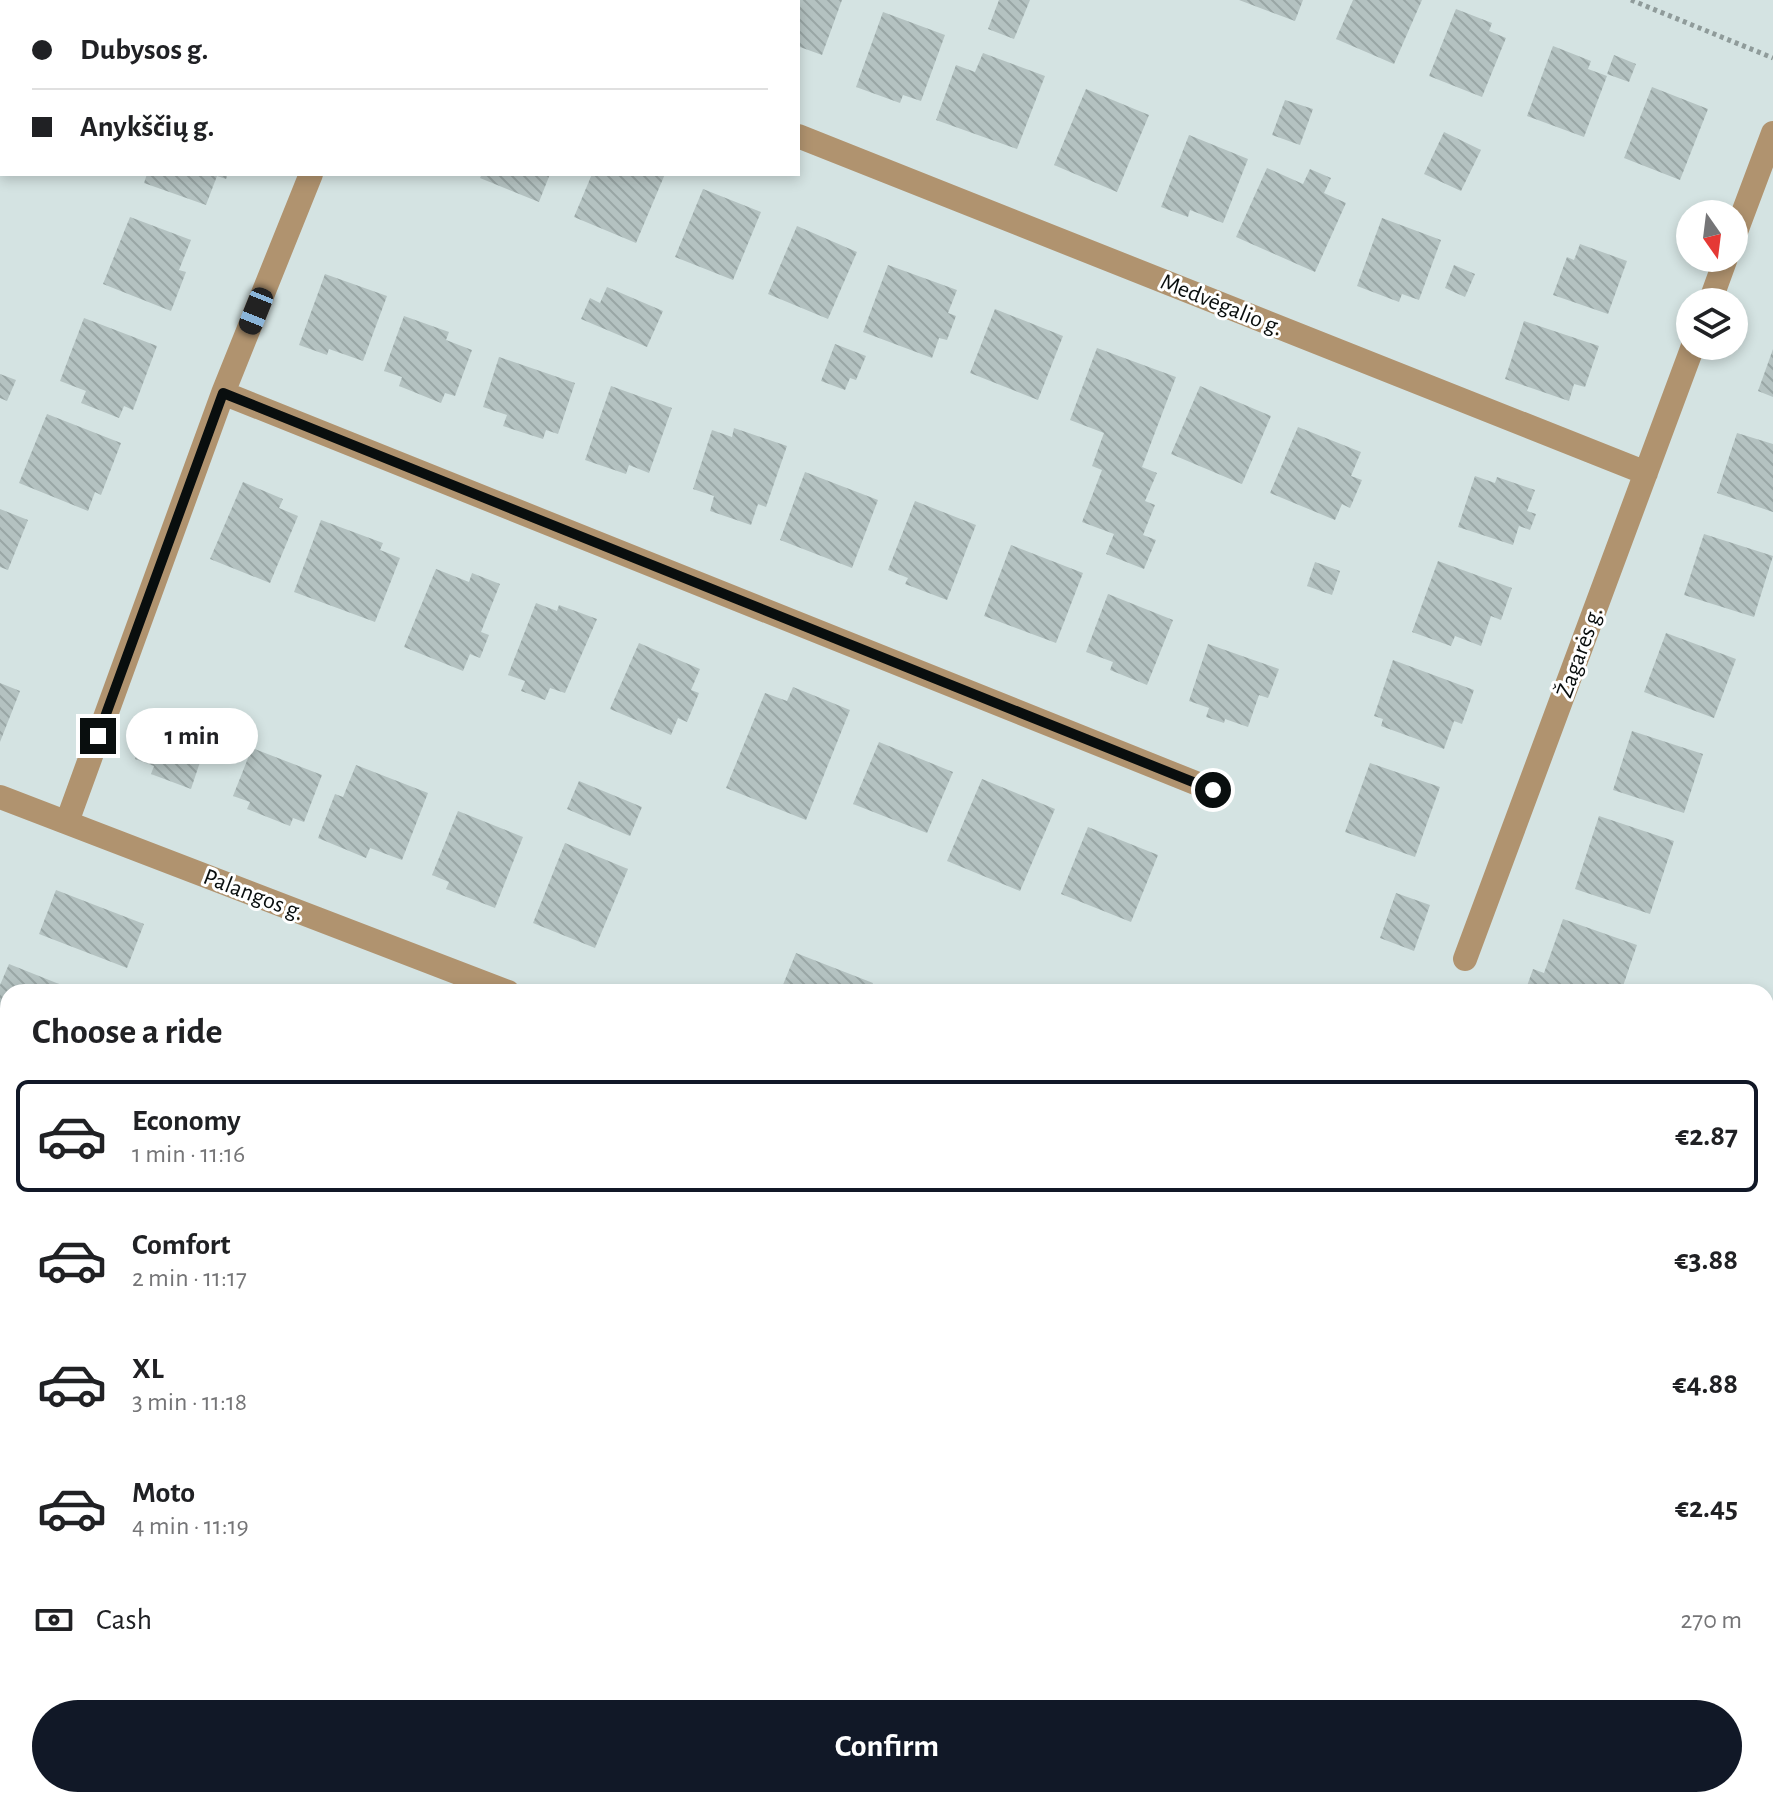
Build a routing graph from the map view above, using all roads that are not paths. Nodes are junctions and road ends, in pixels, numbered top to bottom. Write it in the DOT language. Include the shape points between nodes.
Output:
graph roads {
  1 [pos="1773,133"];
  2 [pos="800,137"];
  3 [pos="310,176"];
  4 [pos="1748,200"];
  5 [pos="1688,360"];
  6 [pos="223,393"];
  7 [pos="1646,473"];
  8 [pos="1213,790"];
  9 [pos="0,797"];
  10 [pos="67,822"];
  11 [pos="1465,959"];
  12 [pos="487,984"];
  1 -- 4 [label="street"];
  2 -- 7 [label="street, Medvėgalio g."];
  3 -- 6 [label="street"];
  5 -- 7 [label="street, Žagarės g."];
  6 -- 8 [label="street"];
  6 -- 10 [label="street"];
  7 -- 11 [label="street, Žagarės g."];
  9 -- 10 [label="street, Palangos g."];
  10 -- 12 [label="street, Palangos g."];
}
